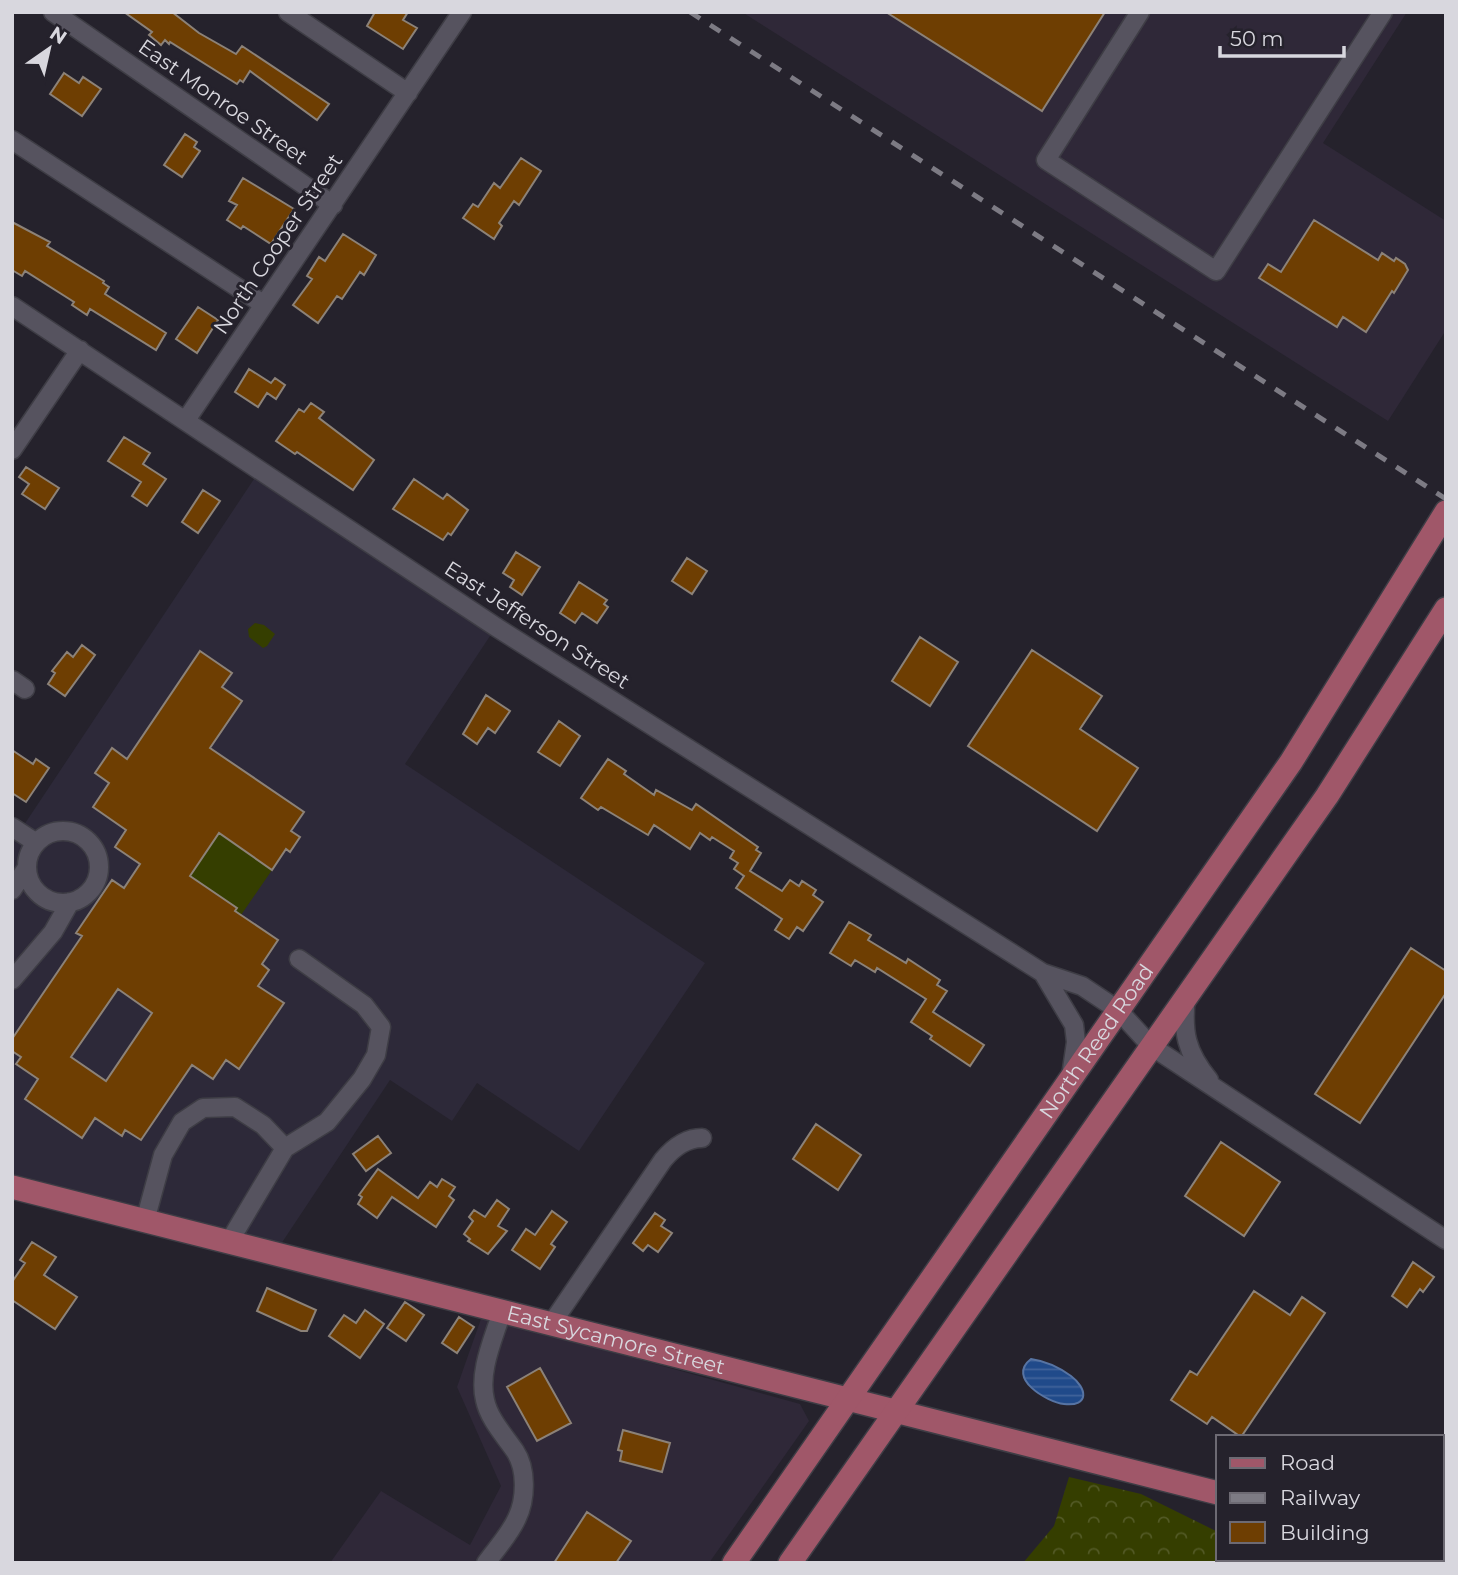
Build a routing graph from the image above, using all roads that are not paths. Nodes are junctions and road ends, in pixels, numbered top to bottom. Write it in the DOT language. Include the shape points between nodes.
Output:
graph roads {
  1 [pos="53,12"];
  2 [pos="288,12"];
  3 [pos="462,12"];
  4 [pos="1140,12"];
  5 [pos="1383,12"];
  6 [pos="408,93"];
  7 [pos="12,140"];
  8 [pos="333,205"];
  9 [pos="263,304"];
  10 [pos="12,306"];
  11 [pos="80,350"];
  12 [pos="186,420"];
  13 [pos="12,450"];
  14 [pos="1446,512"];
  15 [pos="1446,609"];
  16 [pos="12,827"];
  17 [pos="36,842"];
  18 [pos="26,869"];
  19 [pos="12,890"];
  20 [pos="70,902"];
  21 [pos="299,960"];
  22 [pos="1043,973"];
  23 [pos="12,980"];
  24 [pos="1187,995"];
  25 [pos="1118,1010"];
  26 [pos="1151,1046"];
  27 [pos="1071,1076"];
  28 [pos="1218,1091"];
  29 [pos="702,1138"];
  30 [pos="285,1148"];
  31 [pos="12,1187"];
  32 [pos="145,1220"];
  33 [pos="1446,1240"];
  34 [pos="229,1242"];
  35 [pos="502,1311"];
  36 [pos="552,1323"];
  37 [pos="850,1398"];
  38 [pos="896,1410"];
  39 [pos="1216,1492"];
  40 [pos="486,1563"];
  41 [pos="734,1563"];
  42 [pos="790,1563"];
  1 -- 8 [label="street, East Monroe Street"];
  2 -- 6 [label="street"];
  3 -- 6 [label="street, North Cooper Street"];
  4 -- 5 [label="street" via="1046,160 1216,271"];
  6 -- 8 [label="street, North Cooper Street"];
  7 -- 9 [label="street"];
  8 -- 9 [label="street, North Cooper Street"];
  9 -- 12 [label="street, North Cooper Street"];
  10 -- 11 [label="street, East Jefferson Street"];
  11 -- 12 [label="street, East Jefferson Street"];
  11 -- 13 [label="street"];
  12 -- 22 [label="street, East Jefferson Street" via="496,627"];
  14 -- 25 [label="main road, North Reed Road" via="1291,762"];
  15 -- 24 [label="main road" via="1327,796"];
  16 -- 17 [label="street"];
  17 -- 18 [label="street"];
  17 -- 20 [label="street" via="57,830 70,831 82,835 98,854 98,879 92,890"];
  18 -- 19 [label="street"];
  18 -- 20 [label="street" via="36,892 58,903"];
  20 -- 23 [label="street" via="53,932"];
  21 -- 30 [label="street" via="364,1005 381,1027 376,1055 362,1079 327,1122"];
  22 -- 25 [label="street, East Jefferson Street" via="1082,986"];
  22 -- 27 [label="street, East Jefferson Street" via="1074,1025"];
  24 -- 26 [label="main road"];
  24 -- 28 [label="street, East Jefferson Street" via="1184,1033 1200,1069"];
  25 -- 26 [label="street, East Jefferson Street"];
  25 -- 27 [label="main road, North Reed Road"];
  26 -- 28 [label="street, East Jefferson Street"];
  26 -- 38 [label="main road"];
  27 -- 37 [label="main road, North Reed Road"];
  28 -- 33 [label="street, East Jefferson Street"];
  29 -- 36 [label="street" via="683,1142 663,1160"];
  30 -- 32 [label="street" via="264,1125 235,1107 203,1108 182,1122 163,1155"];
  30 -- 34 [label="street"];
  31 -- 32 [label="main road, East Sycamore Street"];
  32 -- 34 [label="main road, East Sycamore Street"];
  34 -- 35 [label="main road, East Sycamore Street"];
  35 -- 36 [label="main road, East Sycamore Street"];
  35 -- 40 [label="street" via="483,1385 490,1415 518,1455 524,1487 517,1518"];
  36 -- 37 [label="main road, East Sycamore Street"];
  37 -- 38 [label="main road, East Sycamore Street"];
  37 -- 41 [label="main road, North Reed Road"];
  38 -- 39 [label="main road, East Sycamore Street"];
  38 -- 42 [label="main road"];
}
